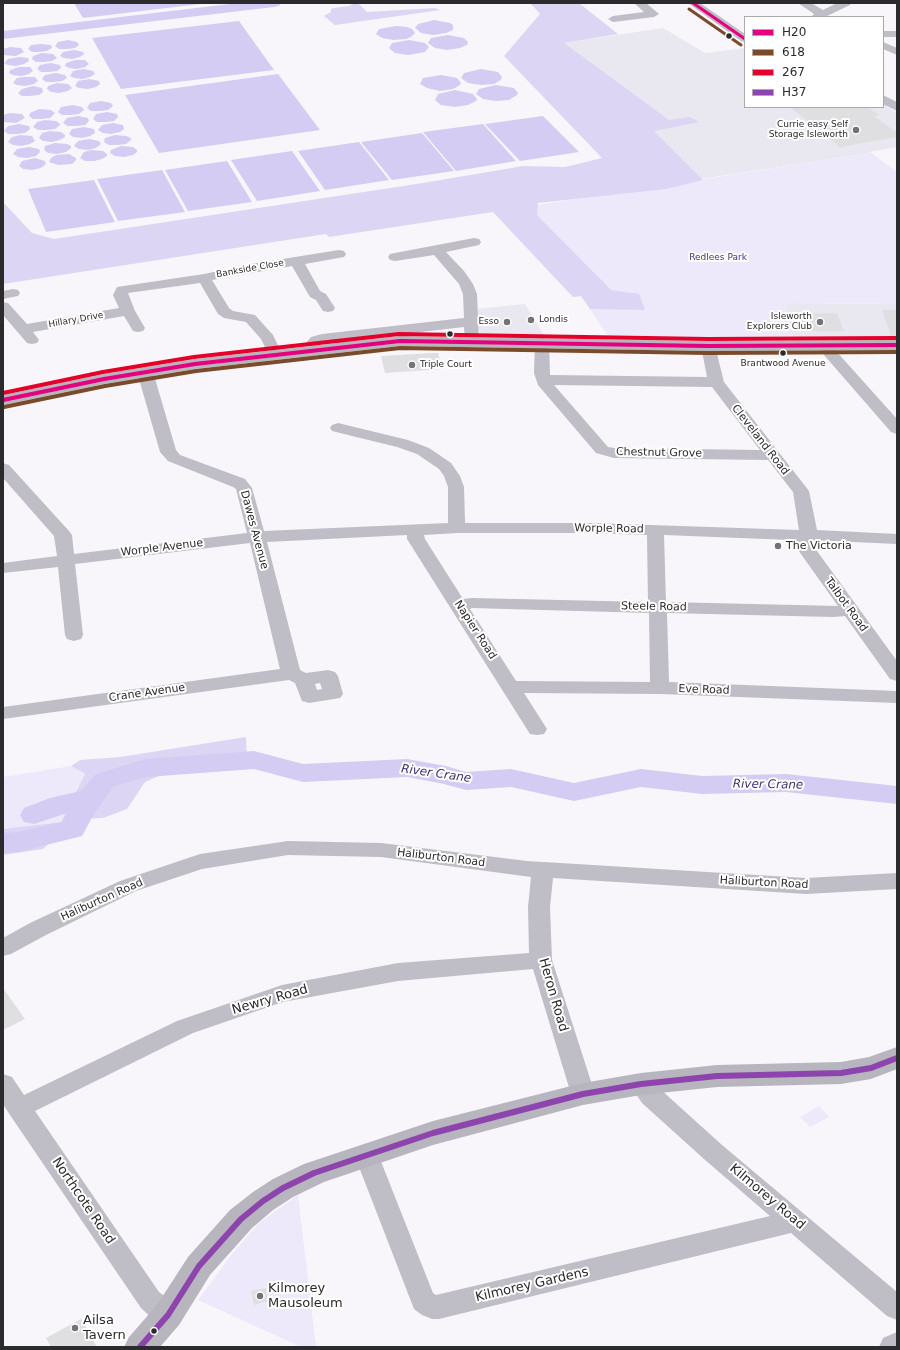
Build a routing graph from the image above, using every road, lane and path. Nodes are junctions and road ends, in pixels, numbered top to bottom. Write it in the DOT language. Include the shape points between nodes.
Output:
graph roads {
  1 [pos="639,3"];
  2 [pos="693,3"];
  3 [pos="803,3"];
  4 [pos="846,3"];
  5 [pos="819,16"];
  6 [pos="613,19"];
  7 [pos="744,25"];
  8 [pos="729,27"];
  9 [pos="884,34"];
  10 [pos="897,34"];
  11 [pos="744,37"];
  12 [pos="884,46"];
  13 [pos="897,52"];
  14 [pos="884,100"];
  15 [pos="897,107"];
  16 [pos="474,242"];
  17 [pos="437,250"];
  18 [pos="339,254"];
  19 [pos="395,257"];
  20 [pos="296,261"];
  21 [pos="204,278"];
  22 [pos="3,306"];
  23 [pos="328,308"];
  24 [pos="128,311"];
  25 [pos="472,322"];
  26 [pos="138,328"];
  27 [pos="472,340"];
  28 [pos="344,341"];
  29 [pos="313,343"];
  30 [pos="897,345"];
  31 [pos="708,346"];
  32 [pos="828,346"];
  33 [pos="542,348"];
  34 [pos="275,354"];
  35 [pos="146,372"];
  36 [pos="544,380"];
  37 [pos="716,382"];
  38 [pos="3,400"];
  39 [pos="338,428"];
  40 [pos="897,429"];
  41 [pos="774,455"];
  42 [pos="3,468"];
  43 [pos="457,528"];
  44 [pos="414,530"];
  45 [pos="655,530"];
  46 [pos="321,534"];
  47 [pos="803,534"];
  48 [pos="258,537"];
  49 [pos="897,539"];
  50 [pos="66,560"];
  51 [pos="3,568"];
  52 [pos="458,605"];
  53 [pos="657,607"];
  54 [pos="849,610"];
  55 [pos="74,635"];
  56 [pos="897,675"];
  57 [pos="298,676"];
  58 [pos="511,687"];
  59 [pos="660,688"];
  60 [pos="897,696"];
  61 [pos="3,713"];
  62 [pos="537,730"];
  63 [pos="543,870"];
  64 [pos="897,881"];
  65 [pos="3,948"];
  66 [pos="541,960"];
  67 [pos="897,1058"];
  68 [pos="3,1084"];
  69 [pos="641,1084"];
  70 [pos="583,1094"];
  71 [pos="19,1108"];
  72 [pos="366,1154"];
  73 [pos="796,1221"];
  74 [pos="897,1308"];
  75 [pos="168,1315"];
  76 [pos="897,1344"];
  77 [pos="140,1347"];
  78 [pos="893,1347"];
  1 -- 6 [label="street" via="657,16"];
  2 -- 8 [label="street"];
  3 -- 5 [label="street"];
  4 -- 5 [label="street"];
  7 -- 8 [label="street"];
  8 -- 11 [label="street"];
  9 -- 10 [label="street"];
  12 -- 13 [label="street"];
  14 -- 15 [label="street"];
  16 -- 17 [label="street"];
  17 -- 19 [label="street"];
  17 -- 25 [label="street" via="466,284 470,294"];
  18 -- 20 [label="street, Bankside Close"];
  20 -- 21 [label="street, Bankside Close"];
  20 -- 23 [label="street, Bankside Close" via="315,294 321,297"];
  21 -- 24 [label="street, Bankside Close" via="122,290 120,295"];
  21 -- 34 [label="street, Bankside Close" via="223,311 229,315 250,318 268,338"];
  22 -- 24 [label="street, Hillary Drive" via="28,334"];
  24 -- 26 [label="street"];
  25 -- 27 [label="street"];
  25 -- 28 [label="street"];
  27 -- 28 [label="main road"];
  27 -- 33 [label="main road"];
  28 -- 29 [label="street" via="322,338"];
  28 -- 34 [label="main road"];
  30 -- 32 [label="main road"];
  31 -- 32 [label="main road"];
  31 -- 33 [label="main road"];
  31 -- 37 [label="street, Cleveland Road"];
  32 -- 40 [label="street" via="829,352"];
  33 -- 36 [label="street, Chestnut Grove"];
  34 -- 35 [label="main road"];
  35 -- 38 [label="main road"];
  35 -- 48 [label="street, Dawes Avenue" via="168,452 174,458 239,483 244,488"];
  36 -- 37 [label="street"];
  36 -- 41 [label="street, Chestnut Grove" via="602,450 614,453"];
  37 -- 41 [label="street, Cleveland Road"];
  39 -- 43 [label="street" via="423,450 445,466 456,487"];
  41 -- 47 [label="street, Cleveland Road" via="801,491"];
  42 -- 50 [label="street" via="63,535"];
  43 -- 44 [label="street, Worple Road"];
  43 -- 45 [label="street, Worple Road"];
  44 -- 46 [label="street, Worple Road"];
  44 -- 52 [label="street, Napier Road" via="416,538"];
  45 -- 47 [label="street, Worple Road"];
  45 -- 53 [label="street"];
  46 -- 48 [label="street, Worple Avenue"];
  47 -- 49 [label="street, Worple Road"];
  47 -- 54 [label="street, Talbot Road"];
  48 -- 50 [label="street, Worple Avenue"];
  48 -- 57 [label="street, Dawes Avenue"];
  50 -- 51 [label="street, Worple Avenue"];
  50 -- 55 [label="street"];
  52 -- 53 [label="street, Steele Road" via="472,603"];
  52 -- 58 [label="street, Napier Road"];
  53 -- 54 [label="street, Steele Road" via="833,612"];
  53 -- 59 [label="street"];
  54 -- 56 [label="street, Talbot Road"];
  57 -- 61 [label="street, Crane Avenue"];
  58 -- 59 [label="street, Eve Road"];
  58 -- 62 [label="street, Napier Road"];
  59 -- 60 [label="street, Eve Road"];
  63 -- 64 [label="street, Haliburton Road" via="806,886"];
  63 -- 65 [label="street, Haliburton Road" via="381,850 288,848 200,862 128,886"];
  63 -- 66 [label="street, Heron Road" via="539,907"];
  66 -- 70 [label="street, Heron Road"];
  66 -- 71 [label="street, Newry Road" via="398,972 282,994 185,1027"];
  67 -- 69 [label="main road" via="871,1068 841,1073 717,1076"];
  68 -- 71 [label="street, Northcote Road"];
  69 -- 70 [label="main road"];
  69 -- 73 [label="street, Kilmorey Road" via="708,1147"];
  70 -- 72 [label="main road" via="433,1132"];
  71 -- 75 [label="street, Northcote Road" via="150,1300"];
  72 -- 73 [label="street, Kilmorey Gardens" via="423,1301 432,1307"];
  72 -- 75 [label="main road" via="314,1173 263,1201 241,1219 208,1254"];
  73 -- 74 [label="street, Kilmorey Road"];
  75 -- 77 [label="main road"];
  76 -- 78 [label="street"];
}
